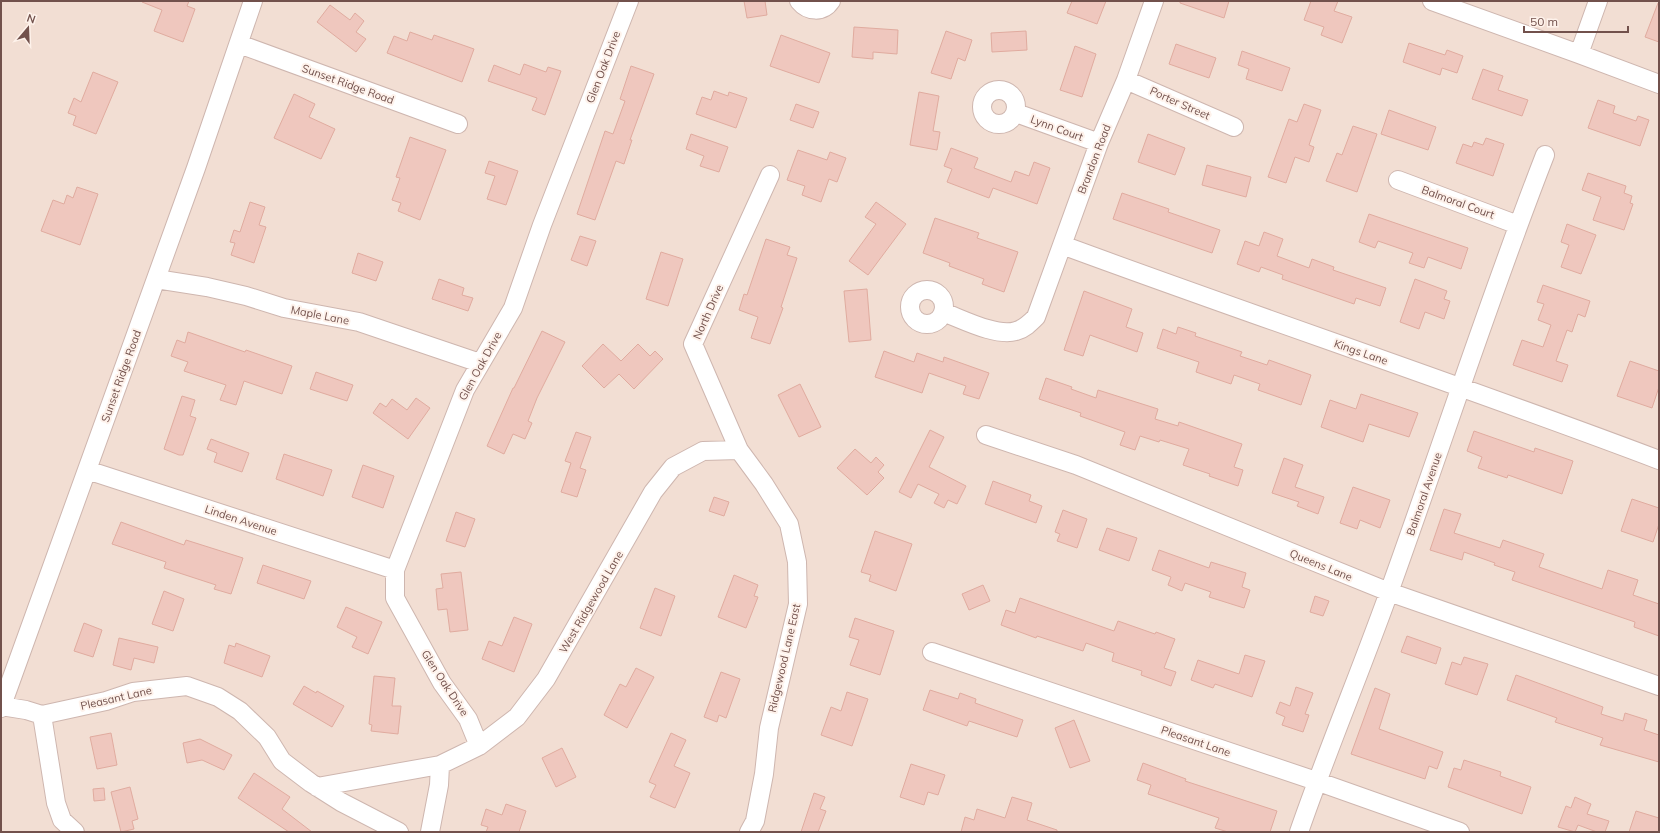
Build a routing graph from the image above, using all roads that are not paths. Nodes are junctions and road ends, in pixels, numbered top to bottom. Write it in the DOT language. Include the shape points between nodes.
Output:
graph roads {
  1 [pos="253,1"];
  2 [pos="629,1"];
  3 [pos="799,1"];
  4 [pos="831,1"];
  5 [pos="1154,1"];
  6 [pos="1432,1"];
  7 [pos="1598,1"];
  8 [pos="239,44"];
  9 [pos="1579,54"];
  10 [pos="1126,80"];
  11 [pos="1659,84"];
  12 [pos="1016,113"];
  13 [pos="458,124"];
  14 [pos="1234,127"];
  15 [pos="1099,143"];
  16 [pos="1545,155"];
  17 [pos="770,175"];
  18 [pos="1398,180"];
  19 [pos="1518,225"];
  20 [pos="1062,245"];
  21 [pos="156,279"];
  22 [pos="943,312"];
  23 [pos="480,363"];
  24 [pos="1461,386"];
  25 [pos="986,436"];
  26 [pos="739,450"];
  27 [pos="1659,460"];
  28 [pos="88,470"];
  29 [pos="396,570"];
  30 [pos="1389,592"];
  31 [pos="932,652"];
  32 [pos="1659,686"];
  33 [pos="1,706"];
  34 [pos="42,715"];
  35 [pos="479,746"];
  36 [pos="440,765"];
  37 [pos="1316,781"];
  38 [pos="317,787"];
  39 [pos="75,832"];
  40 [pos="399,832"];
  41 [pos="430,832"];
  42 [pos="749,832"];
  43 [pos="1299,832"];
  44 [pos="1460,832"];
  1 -- 8 [label="street, Sunset Ridge Road"];
  2 -- 23 [label="street, Glen Oak Drive" via="542,225 513,308"];
  3 -- 4 [label="street" via="803,6 814,10 825,7"];
  5 -- 10 [label="street, Brandon Road"];
  6 -- 9 [label="street"];
  7 -- 9 [label="street"];
  8 -- 13 [label="street, Sunset Ridge Road"];
  8 -- 21 [label="street, Sunset Ridge Road"];
  9 -- 11 [label="street"];
  10 -- 14 [label="street, Porter Street"];
  10 -- 15 [label="street, Brandon Road"];
  12 -- 15 [label="street, Lynn Court"];
  15 -- 20 [label="street, Brandon Road"];
  16 -- 19 [label="street, Balmoral Avenue"];
  17 -- 26 [label="street, North Drive" via="693,344"];
  18 -- 19 [label="street, Balmoral Court"];
  19 -- 24 [label="street, Balmoral Avenue"];
  20 -- 22 [label="street, Brandon Road" via="1036,317 1027,326 1015,332 999,332"];
  20 -- 24 [label="street, Kings Lane"];
  21 -- 23 [label="street, Maple Lane" via="213,288 284,308 359,322"];
  21 -- 28 [label="street, Sunset Ridge Road"];
  23 -- 29 [label="street, Glen Oak Drive" via="465,390"];
  24 -- 27 [label="street, Kings Lane"];
  24 -- 30 [label="street, Balmoral Avenue"];
  25 -- 30 [label="street, Queens Lane" via="1076,465"];
  26 -- 35 [label="street, West Ridgewood Lane" via="703,451 673,466 653,492 546,679 517,717"];
  26 -- 42 [label="street, Ridgewood Lane East" via="789,524 797,568 798,604 769,728 755,821"];
  28 -- 29 [label="street, Linden Avenue"];
  28 -- 33 [label="street, Sunset Ridge Road"];
  29 -- 35 [label="street, Glen Oak Drive" via="395,598 442,683 468,719"];
  30 -- 32 [label="street, Queens Lane"];
  30 -- 37 [label="street, Balmoral Avenue"];
  31 -- 37 [label="street, Pleasant Lane"];
  33 -- 34 [label="street, Pleasant Lane"];
  34 -- 38 [label="street, Pleasant Lane" via="106,701 133,692 187,686 218,697 240,710 267,737 282,761"];
  34 -- 39 [label="street" via="56,803 62,820"];
  35 -- 36 [label="street, West Ridgewood Lane"];
  36 -- 38 [label="street, West Ridgewood Lane"];
  36 -- 41 [label="street"];
  37 -- 43 [label="street, Balmoral Avenue"];
  37 -- 44 [label="street, Pleasant Lane"];
  38 -- 40 [label="street, Pleasant Lane"];
}
